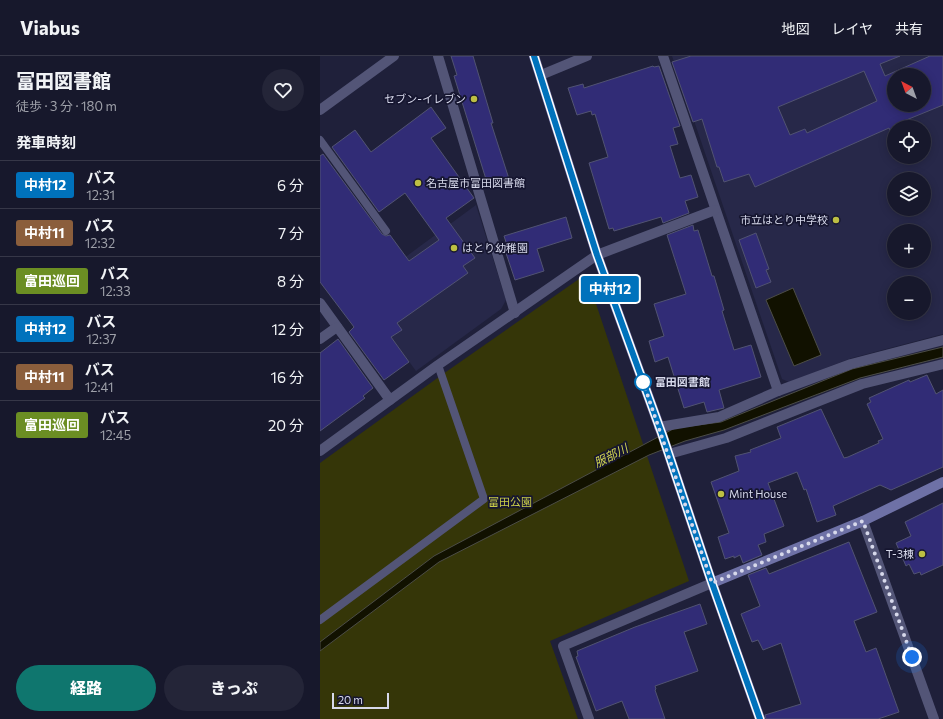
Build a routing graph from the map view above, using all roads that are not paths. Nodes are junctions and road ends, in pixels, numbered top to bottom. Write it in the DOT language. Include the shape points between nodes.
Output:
graph roads {
  1 [pos="394,56"];
  2 [pos="438,56"];
  3 [pos="534,56"];
  4 [pos="587,56"];
  5 [pos="662,56"];
  6 [pos="541,75"];
  7 [pos="320,110"];
  8 [pos="320,140"];
  9 [pos="715,210"];
  10 [pos="386,231"];
  11 [pos="597,255"];
  12 [pos="320,303"];
  13 [pos="515,312"];
  14 [pos="337,327"];
  15 [pos="320,339"];
  16 [pos="943,340"];
  17 [pos="943,364"];
  18 [pos="438,365"];
  19 [pos="778,391"];
  20 [pos="390,400"];
  21 [pos="661,430"];
  22 [pos="320,451"];
  23 [pos="668,454"];
  24 [pos="943,482"];
  25 [pos="863,521"];
  26 [pos="712,583"];
  27 [pos="320,620"];
  28 [pos="589,719"];
  29 [pos="760,719"];
  30 [pos="934,719"];
  1 -- 7 [label="street"];
  2 -- 13 [label="street"];
  3 -- 6 [label="street"];
  4 -- 6 [label="street"];
  5 -- 9 [label="street"];
  6 -- 11 [label="street"];
  8 -- 10 [label="lane"];
  9 -- 11 [label="street"];
  9 -- 19 [label="street"];
  11 -- 13 [label="street"];
  11 -- 21 [label="street"];
  12 -- 14 [label="street"];
  13 -- 18 [label="street"];
  14 -- 15 [label="street"];
  14 -- 20 [label="street"];
  16 -- 19 [label="street" via="852,364"];
  17 -- 23 [label="street" via="862,384 726,438"];
  18 -- 20 [label="street"];
  18 -- 27 [label="lane" via="484,499"];
  19 -- 21 [label="street" via="719,417"];
  20 -- 22 [label="street"];
  21 -- 23 [label="street"];
  23 -- 26 [label="street"];
  24 -- 25 [label="street"];
  25 -- 26 [label="street"];
  25 -- 30 [label="street"];
  26 -- 28 [label="street" via="563,646"];
  26 -- 29 [label="street"];
}
